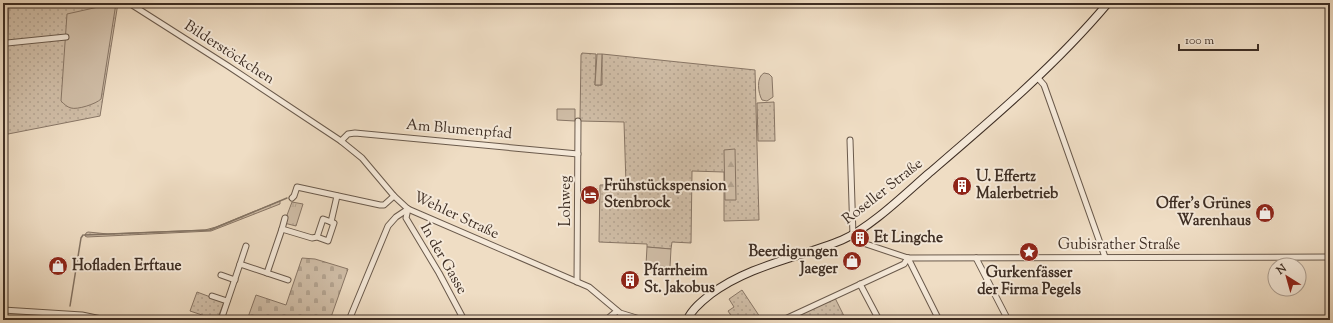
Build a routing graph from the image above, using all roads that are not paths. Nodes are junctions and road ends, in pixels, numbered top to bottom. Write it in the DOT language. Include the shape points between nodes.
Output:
graph roads {
  1 [pos="129,3"];
  2 [pos="1108,3"];
  3 [pos="66,37"];
  4 [pos="8,43"];
  5 [pos="1037,77"];
  6 [pos="296,111"];
  7 [pos="578,120"];
  8 [pos="850,140"];
  9 [pos="341,141"];
  10 [pos="578,154"];
  11 [pos="337,196"];
  12 [pos="394,196"];
  13 [pos="292,198"];
  14 [pos="408,209"];
  15 [pos="285,218"];
  16 [pos="331,222"];
  17 [pos="282,229"];
  18 [pos="852,235"];
  19 [pos="317,237"];
  20 [pos="246,246"];
  21 [pos="1105,257"];
  22 [pos="1330,257"];
  23 [pos="908,258"];
  24 [pos="976,258"];
  25 [pos="240,264"];
  26 [pos="267,273"];
  27 [pos="221,275"];
  28 [pos="235,280"];
  29 [pos="288,280"];
  30 [pos="577,282"];
  31 [pos="860,284"];
  32 [pos="212,296"];
  33 [pos="227,301"];
  34 [pos="3,310"];
  35 [pos="617,311"];
  36 [pos="106,320"];
  37 [pos="221,320"];
  38 [pos="349,320"];
  39 [pos="464,320"];
  40 [pos="606,320"];
  41 [pos="643,320"];
  42 [pos="686,320"];
  43 [pos="783,320"];
  44 [pos="879,320"];
  45 [pos="939,320"];
  46 [pos="1008,320"];
  1 -- 6 [label="street, Bilderstöckchen"];
  2 -- 5 [label="street, Roseller Straße"];
  3 -- 4 [label="street"];
  5 -- 18 [label="street, Roseller Straße" via="877,217"];
  5 -- 21 [label="street" via="1044,85"];
  6 -- 9 [label="street, Wehler Straße"];
  7 -- 10 [label="street, Lohweg"];
  8 -- 18 [label="street"];
  9 -- 10 [label="street, Am Blumenpfad" via="348,134 355,132"];
  9 -- 12 [label="street, Wehler Straße" via="366,162"];
  10 -- 30 [label="street, Lohweg"];
  11 -- 12 [label="street" via="381,205 386,204"];
  11 -- 13 [label="street" via="297,187"];
  11 -- 16 [label="street"];
  12 -- 14 [label="street, Wehler Straße"];
  14 -- 30 [label="street, Wehler Straße"];
  14 -- 38 [label="street" via="388,226"];
  14 -- 39 [label="street, In der Gasse" via="406,218"];
  15 -- 17 [label="street"];
  16 -- 19 [label="street" via="323,219"];
  16 -- 19 [label="street" via="334,223 328,241"];
  17 -- 19 [label="street" via="312,238"];
  17 -- 26 [label="street"];
  18 -- 23 [label="street, Gubisrather Straße" via="857,240"];
  18 -- 42 [label="street, Roseller Straße" via="765,266 734,280 703,301"];
  20 -- 25 [label="street"];
  21 -- 22 [label="street, Gubisrather Straße"];
  21 -- 24 [label="street, Gubisrather Straße"];
  23 -- 24 [label="street, Gubisrather Straße"];
  23 -- 31 [label="street" via="904,264"];
  23 -- 45 [label="street"];
  24 -- 46 [label="street"];
  25 -- 26 [label="street"];
  25 -- 28 [label="street"];
  26 -- 29 [label="street"];
  27 -- 28 [label="street"];
  28 -- 33 [label="street"];
  30 -- 35 [label="street, Wehler Straße" via="592,290"];
  31 -- 43 [label="street"];
  31 -- 44 [label="street"];
  32 -- 33 [label="street"];
  33 -- 37 [label="street"];
  34 -- 36 [label="street" via="82,315"];
  35 -- 40 [label="street"];
  35 -- 41 [label="street"];
}
